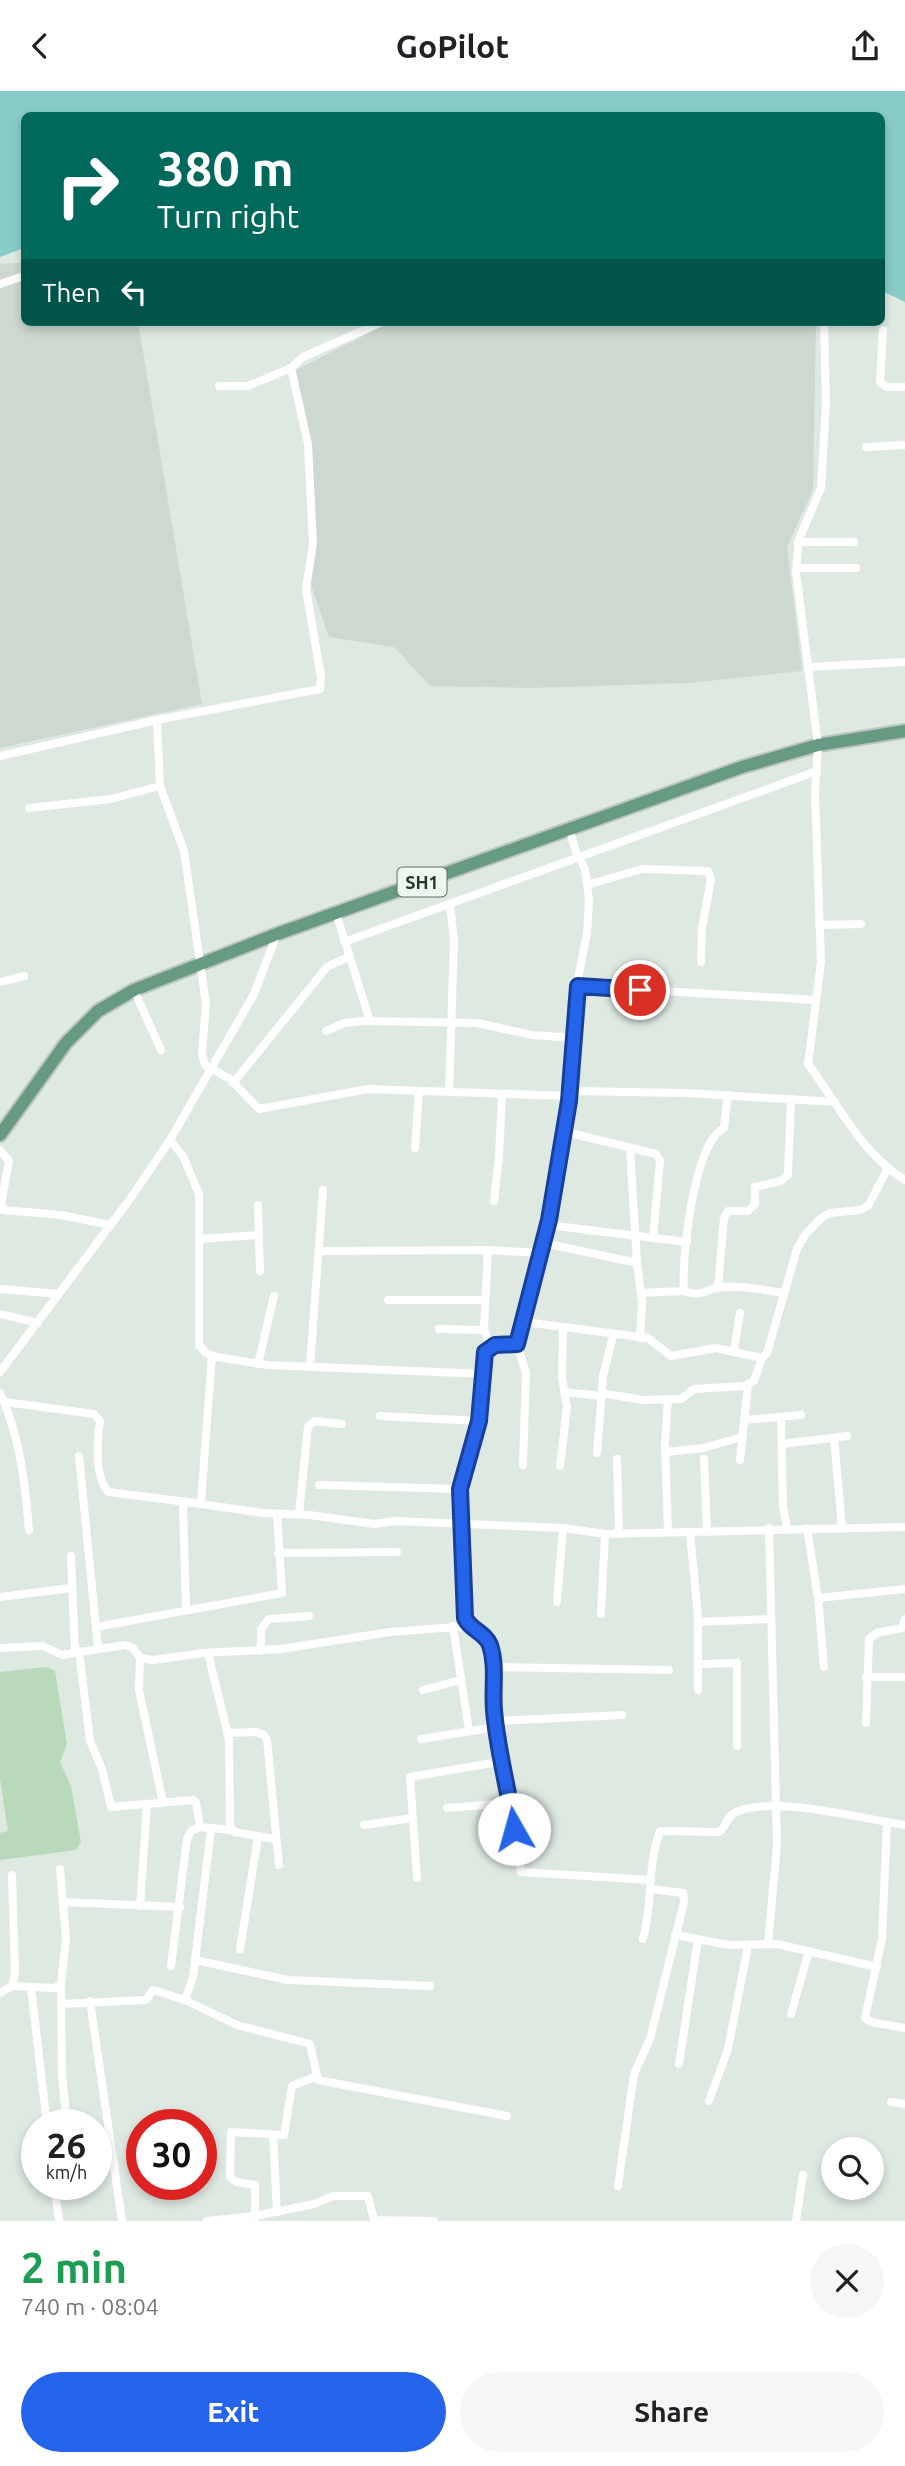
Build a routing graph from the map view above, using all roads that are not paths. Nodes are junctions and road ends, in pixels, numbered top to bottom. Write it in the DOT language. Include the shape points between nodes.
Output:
graph roads {
  1 [pos="21,277"];
  2 [pos="0,284"];
  3 [pos="373,326"];
  4 [pos="824,326"];
  5 [pos="883,330"];
  6 [pos="291,368"];
  7 [pos="219,386"];
  8 [pos="905,387"];
  9 [pos="905,445"];
  10 [pos="866,447"];
  11 [pos="798,542"];
  12 [pos="854,542"];
  13 [pos="796,568"];
  14 [pos="856,568"];
  15 [pos="905,662"];
  16 [pos="808,667"];
  17 [pos="157,720"];
  18 [pos="905,731"];
  19 [pos="818,745"];
  20 [pos="0,756"];
  21 [pos="817,771"];
  22 [pos="160,786"];
  23 [pos="29,808"];
  24 [pos="569,828"];
  25 [pos="579,858"];
  26 [pos="587,885"];
  27 [pos="450,905"];
  28 [pos="335,913"];
  29 [pos="861,923"];
  30 [pos="819,925"];
  31 [pos="277,934"];
  32 [pos="344,941"];
  33 [pos="350,956"];
  34 [pos="701,962"];
  35 [pos="199,964"];
  36 [pos="24,976"];
  37 [pos="0,982"];
  38 [pos="578,986"];
  39 [pos="134,990"];
  40 [pos="816,1000"];
  41 [pos="370,1021"];
  42 [pos="452,1023"];
  43 [pos="326,1031"];
  44 [pos="575,1038"];
  45 [pos="162,1050"];
  46 [pos="212,1069"];
  47 [pos="233,1083"];
  48 [pos="419,1091"];
  49 [pos="449,1092"];
  50 [pos="570,1093"];
  51 [pos="502,1094"];
  52 [pos="728,1094"];
  53 [pos="791,1099"];
  54 [pos="835,1102"];
  55 [pos="562,1131"];
  56 [pos="0,1135"];
  57 [pos="170,1140"];
  58 [pos="415,1148"];
  59 [pos="630,1149"];
  60 [pos="0,1150"];
  61 [pos="887,1170"];
  62 [pos="905,1180"];
  63 [pos="323,1190"];
  64 [pos="494,1201"];
  65 [pos="258,1205"];
  66 [pos="110,1225"];
  67 [pos="548,1225"];
  68 [pos="257,1235"];
  69 [pos="635,1235"];
  70 [pos="653,1238"];
  71 [pos="199,1239"];
  72 [pos="544,1243"];
  73 [pos="687,1243"];
  74 [pos="488,1250"];
  75 [pos="319,1251"];
  76 [pos="541,1253"];
  77 [pos="636,1263"];
  78 [pos="260,1271"];
  79 [pos="718,1287"];
  80 [pos="0,1289"];
  81 [pos="684,1291"];
  82 [pos="640,1293"];
  83 [pos="784,1293"];
  84 [pos="59,1294"];
  85 [pos="274,1296"];
  86 [pos="388,1300"];
  87 [pos="485,1300"];
  88 [pos="740,1313"];
  89 [pos="0,1314"];
  90 [pos="525,1322"];
  91 [pos="38,1323"];
  92 [pos="563,1327"];
  93 [pos="439,1329"];
  94 [pos="484,1330"];
  95 [pos="613,1336"];
  96 [pos="640,1338"];
  97 [pos="517,1344"];
  98 [pos="489,1348"];
  99 [pos="734,1351"];
  100 [pos="212,1355"];
  101 [pos="762,1358"];
  102 [pos="258,1364"];
  103 [pos="310,1366"];
  104 [pos="0,1372"];
  105 [pos="485,1374"];
  106 [pos="748,1385"];
  107 [pos="564,1392"];
  108 [pos="0,1393"];
  109 [pos="601,1394"];
  110 [pos="668,1399"];
  111 [pos="5,1402"];
  112 [pos="801,1415"];
  113 [pos="380,1416"];
  114 [pos="781,1418"];
  115 [pos="744,1420"];
  116 [pos="479,1421"];
  117 [pos="342,1424"];
  118 [pos="847,1436"];
  119 [pos="742,1437"];
  120 [pos="834,1438"];
  121 [pos="782,1444"];
  122 [pos="666,1452"];
  123 [pos="597,1453"];
  124 [pos="79,1456"];
  125 [pos="617,1459"];
  126 [pos="704,1459"];
  127 [pos="740,1460"];
  128 [pos="523,1465"];
  129 [pos="560,1466"];
  130 [pos="319,1485"];
  131 [pos="460,1489"];
  132 [pos="187,1501"];
  133 [pos="201,1502"];
  134 [pos="277,1514"];
  135 [pos="299,1514"];
  136 [pos="461,1524"];
  137 [pos="842,1527"];
  138 [pos="905,1527"];
  139 [pos="563,1528"];
  140 [pos="769,1528"];
  141 [pos="788,1528"];
  142 [pos="807,1528"];
  143 [pos="29,1530"];
  144 [pos="668,1531"];
  145 [pos="690,1532"];
  146 [pos="707,1532"];
  147 [pos="605,1534"];
  148 [pos="619,1534"];
  149 [pos="397,1552"];
  150 [pos="278,1553"];
  151 [pos="71,1556"];
  152 [pos="71,1588"];
  153 [pos="905,1589"];
  154 [pos="0,1597"];
  155 [pos="818,1598"];
  156 [pos="557,1602"];
  157 [pos="186,1609"];
  158 [pos="601,1614"];
  159 [pos="309,1616"];
  160 [pos="771,1619"];
  161 [pos="905,1619"];
  162 [pos="698,1622"];
  163 [pos="96,1626"];
  164 [pos="453,1626"];
  165 [pos="468,1626"];
  166 [pos="0,1648"];
  167 [pos="99,1648"];
  168 [pos="77,1651"];
  169 [pos="261,1651"];
  170 [pos="208,1653"];
  171 [pos="140,1658"];
  172 [pos="699,1664"];
  173 [pos="824,1667"];
  174 [pos="494,1668"];
  175 [pos="669,1670"];
  176 [pos="866,1677"];
  177 [pos="905,1677"];
  178 [pos="461,1680"];
  179 [pos="423,1690"];
  180 [pos="698,1690"];
  181 [pos="622,1715"];
  182 [pos="866,1723"];
  183 [pos="496,1724"];
  184 [pos="469,1731"];
  185 [pos="227,1733"];
  186 [pos="421,1739"];
  187 [pos="737,1746"];
  188 [pos="504,1761"];
  189 [pos="163,1803"];
  190 [pos="511,1803"];
  191 [pos="147,1804"];
  192 [pos="775,1806"];
  193 [pos="447,1808"];
  194 [pos="412,1818"];
  195 [pos="887,1822"];
  196 [pos="364,1825"];
  197 [pos="905,1825"];
  198 [pos="200,1827"];
  199 [pos="211,1830"];
  200 [pos="232,1830"];
  201 [pos="258,1837"];
  202 [pos="275,1839"];
  203 [pos="279,1865"];
  204 [pos="60,1869"];
  205 [pos="12,1875"];
  206 [pos="417,1878"];
  207 [pos="650,1885"];
  208 [pos="63,1902"];
  209 [pos="140,1906"];
  210 [pos="180,1907"];
  211 [pos="675,1935"];
  212 [pos="643,1939"];
  213 [pos="698,1939"];
  214 [pos="768,1944"];
  215 [pos="748,1946"];
  216 [pos="240,1949"];
  217 [pos="809,1951"];
  218 [pos="195,1960"];
  219 [pos="171,1966"];
  220 [pos="877,1967"];
  221 [pos="61,1985"];
  222 [pos="12,1986"];
  223 [pos="430,1986"];
  224 [pos="31,1987"];
  225 [pos="0,1993"];
  226 [pos="185,2000"];
  227 [pos="90,2001"];
  228 [pos="61,2004"];
  229 [pos="791,2014"];
  230 [pos="905,2028"];
  231 [pos="678,2064"];
  232 [pos="315,2077"];
  233 [pos="709,2101"];
  234 [pos="891,2102"];
  235 [pos="905,2104"];
  236 [pos="45,2109"];
  237 [pos="65,2109"];
  238 [pos="507,2116"];
  239 [pos="273,2135"];
  240 [pos="803,2175"];
  241 [pos="618,2186"];
  242 [pos="56,2200"];
  243 [pos="277,2212"];
  244 [pos="255,2218"];
  245 [pos="59,2221"];
  246 [pos="122,2221"];
  247 [pos="207,2221"];
  248 [pos="434,2221"];
  249 [pos="796,2221"];
  1 -- 2 [label="street"];
  3 -- 6 [label="street" via="303,357"];
  4 -- 11 [label="street" via="821,488"];
  5 -- 8 [label="street" via="880,382 886,387"];
  6 -- 7 [label="street" via="248,386"];
  6 -- 17 [label="street" via="310,465 313,543 306,589 320,689"];
  9 -- 10 [label="street"];
  11 -- 12 [label="street"];
  11 -- 13 [label="street"];
  13 -- 14 [label="street"];
  13 -- 16 [label="street"];
  15 -- 16 [label="street"];
  16 -- 19 [label="street"];
  17 -- 20 [label="street"];
  17 -- 22 [label="street"];
  18 -- 19 [label="main road, SH1"];
  19 -- 21 [label="street"];
  19 -- 24 [label="main road, SH1"];
  21 -- 25 [label="street"];
  21 -- 30 [label="street"];
  22 -- 23 [label="street" via="111,799"];
  22 -- 35 [label="street" via="184,851"];
  24 -- 25 [label="street"];
  24 -- 28 [label="main road, SH1"];
  25 -- 26 [label="street"];
  25 -- 27 [label="street"];
  26 -- 34 [label="street" via="642,869 708,871 711,879"];
  26 -- 38 [label="street" via="587,933"];
  27 -- 32 [label="street"];
  27 -- 42 [label="street"];
  28 -- 31 [label="main road, SH1"];
  28 -- 32 [label="street"];
  29 -- 30 [label="street"];
  30 -- 40 [label="street"];
  31 -- 35 [label="main road, SH1"];
  31 -- 46 [label="street" via="254,994"];
  32 -- 33 [label="street"];
  33 -- 41 [label="street"];
  33 -- 47 [label="street" via="327,967"];
  35 -- 39 [label="main road, SH1"];
  35 -- 46 [label="street" via="206,1004 202,1061"];
  36 -- 37 [label="street"];
  38 -- 40 [label="street"];
  38 -- 44 [label="street"];
  39 -- 45 [label="street"];
  39 -- 56 [label="main road, SH1" via="98,1011 66,1043"];
  40 -- 54 [label="street" via="808,1063"];
  41 -- 42 [label="street"];
  41 -- 43 [label="street" via="344,1023"];
  42 -- 44 [label="street"];
  42 -- 49 [label="street"];
  44 -- 50 [label="street"];
  46 -- 47 [label="street"];
  46 -- 57 [label="street"];
  47 -- 48 [label="street" via="259,1109 368,1089"];
  48 -- 49 [label="street"];
  48 -- 58 [label="street"];
  49 -- 51 [label="street"];
  50 -- 51 [label="street"];
  50 -- 52 [label="street"];
  50 -- 55 [label="street"];
  51 -- 64 [label="street"];
  52 -- 53 [label="street"];
  52 -- 73 [label="street" via="724,1128 711,1138 699,1165"];
  53 -- 54 [label="street"];
  53 -- 79 [label="street" via="788,1175 755,1188 755,1204 748,1211 728,1211"];
  54 -- 61 [label="street"];
  55 -- 59 [label="street"];
  55 -- 67 [label="street"];
  57 -- 66 [label="street"];
  57 -- 71 [label="street" via="197,1184"];
  59 -- 69 [label="street"];
  59 -- 70 [label="street" via="659,1157"];
  60 -- 66 [label="street" via="9,1161 3,1210"];
  61 -- 62 [label="street"];
  61 -- 83 [label="street" via="868,1206 830,1213 805,1235"];
  63 -- 75 [label="street"];
  65 -- 68 [label="street"];
  66 -- 84 [label="street"];
  67 -- 69 [label="street"];
  67 -- 72 [label="street"];
  68 -- 71 [label="street"];
  68 -- 78 [label="street"];
  69 -- 70 [label="street"];
  69 -- 77 [label="street"];
  70 -- 73 [label="street"];
  71 -- 100 [label="street" via="199,1345"];
  72 -- 76 [label="street"];
  72 -- 77 [label="street"];
  73 -- 81 [label="street"];
  74 -- 75 [label="street"];
  74 -- 76 [label="street"];
  74 -- 87 [label="street"];
  75 -- 103 [label="street"];
  76 -- 90 [label="street"];
  77 -- 82 [label="street"];
  79 -- 81 [label="street" via="706,1294"];
  79 -- 83 [label="street"];
  80 -- 84 [label="street"];
  81 -- 82 [label="street"];
  82 -- 96 [label="street"];
  83 -- 101 [label="street" via="768,1353"];
  84 -- 91 [label="street"];
  85 -- 102 [label="street"];
  86 -- 87 [label="street"];
  87 -- 94 [label="street"];
  88 -- 99 [label="street"];
  89 -- 91 [label="street"];
  90 -- 92 [label="street"];
  90 -- 97 [label="street"];
  91 -- 104 [label="street"];
  92 -- 95 [label="street"];
  92 -- 107 [label="street"];
  93 -- 94 [label="street"];
  94 -- 98 [label="street"];
  95 -- 96 [label="street"];
  95 -- 109 [label="street"];
  96 -- 99 [label="street" via="655,1342 671,1356 716,1348"];
  97 -- 98 [label="street"];
  97 -- 128 [label="street" via="526,1373"];
  98 -- 105 [label="street"];
  99 -- 101 [label="street"];
  100 -- 102 [label="street"];
  100 -- 133 [label="street"];
  101 -- 106 [label="street"];
  102 -- 103 [label="street"];
  103 -- 105 [label="street"];
  105 -- 116 [label="street"];
  106 -- 110 [label="street" via="694,1389 681,1399"];
  106 -- 115 [label="street"];
  107 -- 109 [label="street"];
  107 -- 129 [label="street" via="567,1407"];
  108 -- 111 [label="street"];
  109 -- 110 [label="street"];
  109 -- 123 [label="street"];
  110 -- 122 [label="street"];
  111 -- 132 [label="street" via="99,1416 98,1455 108,1492"];
  111 -- 143 [label="street" via="21,1459"];
  112 -- 114 [label="street"];
  113 -- 116 [label="street"];
  114 -- 115 [label="street"];
  114 -- 121 [label="street"];
  115 -- 119 [label="street"];
  116 -- 131 [label="street"];
  117 -- 135 [label="street" via="315,1421 308,1426"];
  118 -- 120 [label="street"];
  119 -- 122 [label="street"];
  119 -- 127 [label="street"];
  120 -- 121 [label="street"];
  120 -- 137 [label="street"];
  121 -- 141 [label="street"];
  122 -- 144 [label="street"];
  124 -- 163 [label="street"];
  125 -- 148 [label="street"];
  126 -- 146 [label="street"];
  130 -- 131 [label="street"];
  131 -- 136 [label="street"];
  132 -- 133 [label="street"];
  132 -- 157 [label="street" via="183,1504"];
  133 -- 134 [label="street"];
  134 -- 135 [label="street"];
  134 -- 150 [label="street"];
  135 -- 136 [label="street" via="374,1524"];
  136 -- 139 [label="street"];
  136 -- 165 [label="street"];
  137 -- 138 [label="street"];
  137 -- 142 [label="street"];
  139 -- 147 [label="street"];
  139 -- 156 [label="street"];
  140 -- 141 [label="street"];
  140 -- 146 [label="street"];
  140 -- 160 [label="street"];
  141 -- 142 [label="street"];
  142 -- 155 [label="street"];
  144 -- 145 [label="street"];
  144 -- 148 [label="street"];
  145 -- 146 [label="street"];
  145 -- 162 [label="street"];
  147 -- 148 [label="street"];
  147 -- 158 [label="street"];
  149 -- 150 [label="street"];
  150 -- 157 [label="street" via="282,1593"];
  151 -- 152 [label="street"];
  152 -- 154 [label="street"];
  152 -- 168 [label="street"];
  153 -- 155 [label="street"];
  155 -- 173 [label="street"];
  157 -- 163 [label="street"];
  159 -- 169 [label="street" via="269,1619 261,1629"];
  160 -- 162 [label="street"];
  160 -- 192 [label="street"];
  161 -- 176 [label="street" via="902,1628 869,1639"];
  162 -- 172 [label="street"];
  163 -- 167 [label="street"];
  164 -- 165 [label="street"];
  164 -- 169 [label="street"];
  164 -- 178 [label="street"];
  165 -- 174 [label="street" via="486,1637"];
  166 -- 168 [label="street" via="43,1646 62,1654"];
  167 -- 168 [label="street"];
  167 -- 171 [label="street" via="129,1646"];
  168 -- 191 [label="street" via="90,1741 108,1803 114,1808"];
  169 -- 170 [label="street"];
  170 -- 171 [label="street"];
  170 -- 185 [label="street"];
  171 -- 189 [label="street" via="139,1690"];
  172 -- 180 [label="street"];
  172 -- 187 [label="street" via="737,1663"];
  174 -- 175 [label="street"];
  174 -- 183 [label="street"];
  176 -- 177 [label="street"];
  176 -- 182 [label="street"];
  178 -- 179 [label="street"];
  178 -- 184 [label="street"];
  181 -- 183 [label="street"];
  183 -- 184 [label="street"];
  183 -- 188 [label="street"];
  184 -- 186 [label="street"];
  185 -- 200 [label="street"];
  185 -- 202 [label="street" via="256,1732 267,1740"];
  188 -- 190 [label="street"];
  188 -- 194 [label="street" via="414,1775 409,1781"];
  189 -- 191 [label="street"];
  189 -- 198 [label="street" via="196,1802"];
  190 -- 193 [label="street"];
  190 -- 207 [label="street" via="521,1872"];
  191 -- 209 [label="street"];
  192 -- 195 [label="street"];
  192 -- 207 [label="street" via="738,1810 719,1832 660,1832"];
  192 -- 214 [label="street" via="777,1845"];
  194 -- 196 [label="street"];
  194 -- 206 [label="street"];
  195 -- 197 [label="street"];
  195 -- 220 [label="street" via="883,1932"];
  198 -- 199 [label="street"];
  198 -- 210 [label="street" via="187,1839"];
  199 -- 200 [label="street"];
  199 -- 218 [label="street"];
  200 -- 201 [label="street"];
  201 -- 202 [label="street"];
  201 -- 216 [label="street"];
  202 -- 203 [label="street"];
  204 -- 208 [label="street"];
  205 -- 222 [label="street"];
  207 -- 211 [label="street" via="683,1893"];
  207 -- 212 [label="street"];
  208 -- 209 [label="street"];
  208 -- 221 [label="street" via="66,1938"];
  209 -- 210 [label="street"];
  210 -- 219 [label="street"];
  211 -- 213 [label="street"];
  211 -- 241 [label="street" via="650,2039 634,2074"];
  213 -- 215 [label="street"];
  213 -- 231 [label="street"];
  214 -- 215 [label="street"];
  214 -- 217 [label="street"];
  215 -- 233 [label="street" via="728,2049"];
  217 -- 220 [label="street"];
  217 -- 229 [label="street"];
  218 -- 223 [label="street" via="279,1980"];
  218 -- 226 [label="street"];
  220 -- 230 [label="street" via="865,2018"];
  221 -- 224 [label="street"];
  221 -- 228 [label="street"];
  222 -- 224 [label="street"];
  222 -- 225 [label="street"];
  224 -- 236 [label="street"];
  226 -- 227 [label="street" via="152,1990 145,2001"];
  226 -- 232 [label="street" via="237,2025 310,2044"];
  227 -- 228 [label="street"];
  227 -- 246 [label="street"];
  228 -- 237 [label="street"];
  232 -- 238 [label="street"];
  232 -- 239 [label="street" via="292,2086 288,2129 284,2135"];
  234 -- 235 [label="street"];
  239 -- 243 [label="street"];
  239 -- 244 [label="street" via="230,2132 230,2177 255,2185"];
  240 -- 249 [label="street"];
  242 -- 245 [label="street"];
  243 -- 244 [label="street"];
  243 -- 248 [label="street" via="331,2197 368,2196 374,2220"];
  244 -- 247 [label="street"];
}
